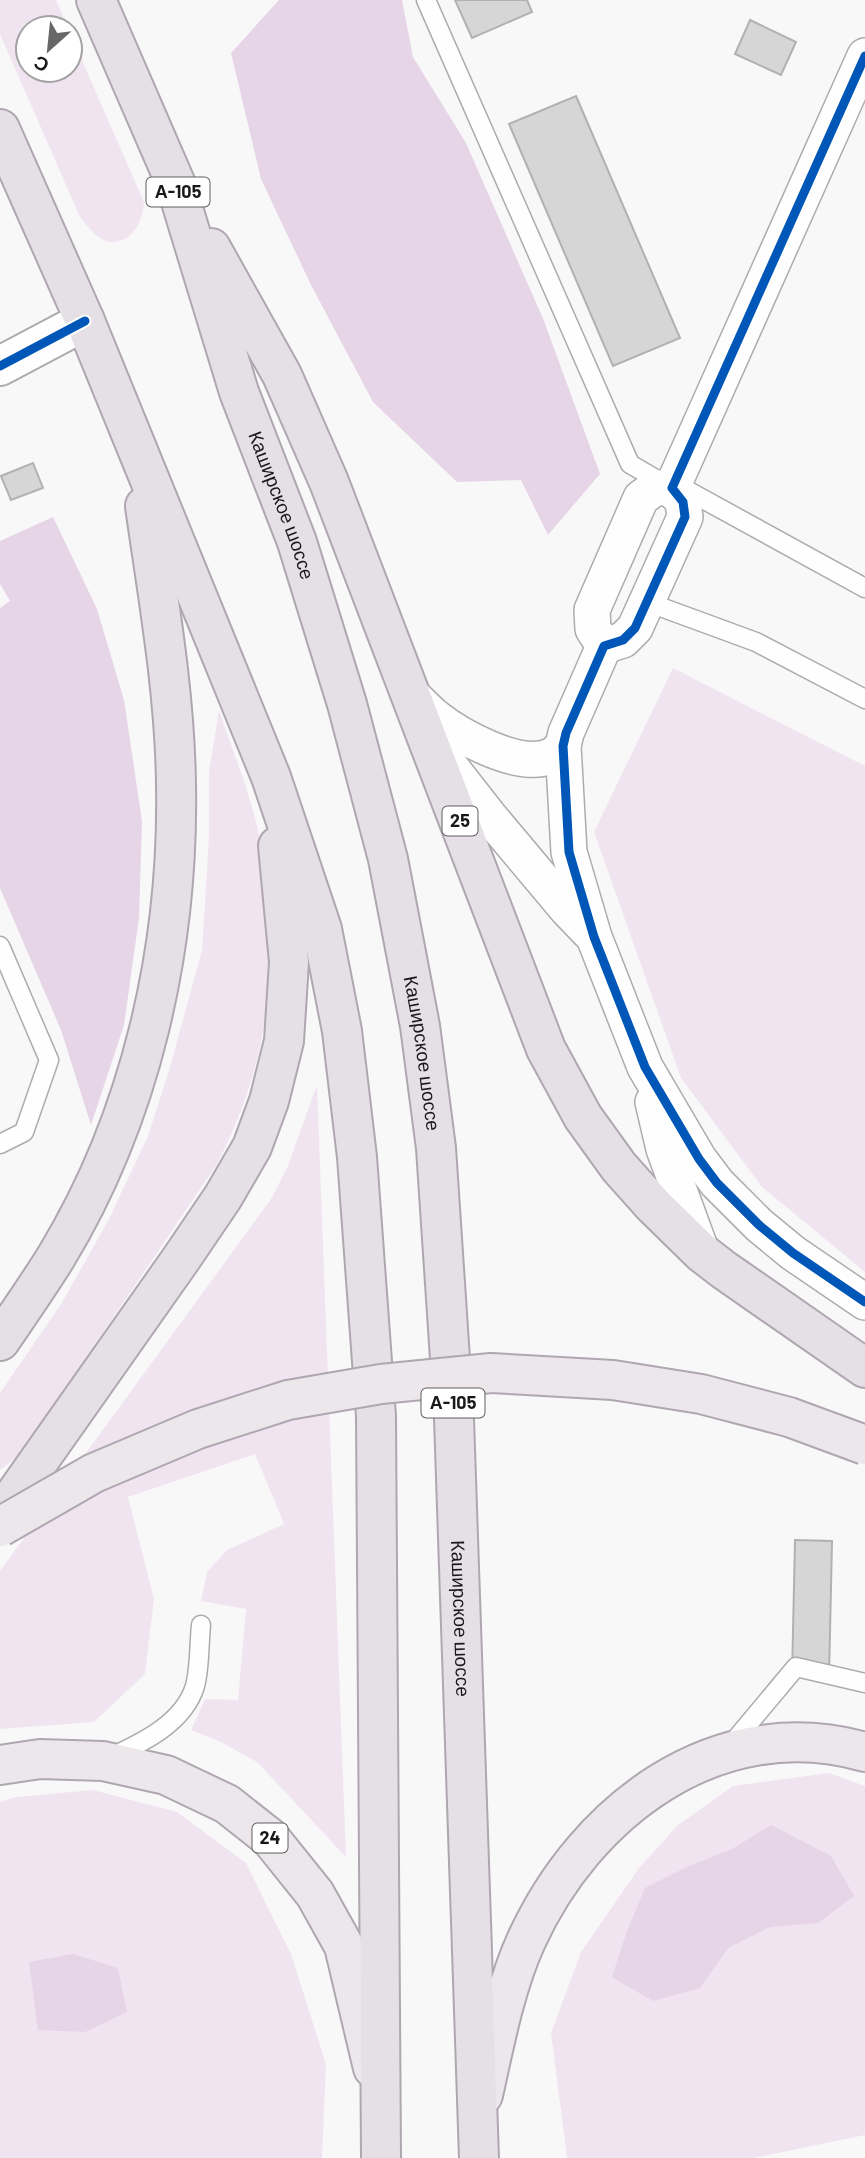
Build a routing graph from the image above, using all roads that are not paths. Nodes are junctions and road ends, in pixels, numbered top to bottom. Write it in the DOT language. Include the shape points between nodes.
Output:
graph roads {
  1 [pos="96,0"];
  2 [pos="426,0"];
  3 [pos="865,56"];
  4 [pos="0,130"];
  5 [pos="174,182"];
  6 [pos="85,321"];
  7 [pos="0,366"];
  8 [pos="138,452"];
  9 [pos="673,486"];
  10 [pos="865,588"];
  11 [pos="647,602"];
  12 [pos="604,646"];
  13 [pos="411,694"];
  14 [pos="865,699"];
  15 [pos="429,740"];
  16 [pos="564,746"];
  17 [pos="271,777"];
  18 [pos="594,937"];
  19 [pos="0,946"];
  20 [pos="645,1068"];
  21 [pos="0,1144"];
  22 [pos="702,1253"];
  23 [pos="865,1302"];
  24 [pos="0,1341"];
  25 [pos="865,1368"];
  26 [pos="865,1445"];
  27 [pos="0,1516"];
  28 [pos="0,1527"];
  29 [pos="201,1625"];
  30 [pos="865,1683"];
  31 [pos="725,1751"];
  32 [pos="865,1752"];
  33 [pos="103,1761"];
  34 [pos="0,1765"];
  35 [pos="381,2100"];
  36 [pos="479,2137"];
  37 [pos="381,2157"];
  1 -- 5 [label="highway, Каширское шоссе / А-105"];
  2 -- 9 [label="lane" via="630,464"];
  3 -- 9 [label="street"];
  4 -- 6 [label="highway"];
  5 -- 13 [label="highway, 25" via="282,375"];
  5 -- 36 [label="highway, Каширское шоссе / А-105" via="239,392 297,542 347,704 388,859 420,1026 436,1148 454,1419"];
  6 -- 7 [label="street"];
  6 -- 8 [label="highway"];
  8 -- 17 [label="highway"];
  8 -- 24 [label="highway" via="168,677 176,783 175,869 166,949 153,1015 115,1136 57,1255"];
  9 -- 10 [label="lane"];
  9 -- 11 [label="street" via="683,502 685,517"];
  9 -- 12 [label="street" via="655,488 641,498 592,610 593,629"];
  11 -- 12 [label="street" via="635,628 622,640"];
  11 -- 14 [label="lane" via="756,642"];
  12 -- 16 [label="street"];
  13 -- 15 [label="highway, 25"];
  13 -- 16 [label="street" via="435,717 500,753 532,760 551,756"];
  15 -- 18 [label="street"];
  15 -- 22 [label="highway, 25" via="546,1049 583,1117 619,1167"];
  16 -- 18 [label="street" via="569,852"];
  17 -- 27 [label="highway" via="289,962 284,1041 269,1101 252,1147 223,1196"];
  17 -- 35 [label="highway" via="322,929 342,1031 357,1157 376,1416"];
  18 -- 20 [label="street"];
  19 -- 21 [label="lane" via="49,1060 24,1132"];
  20 -- 22 [label="street" via="664,1149"];
  20 -- 23 [label="street" via="717,1183 793,1253"];
  22 -- 25 [label="highway, 25"];
  26 -- 28 [label="main road, bridge" via="789,1417 701,1394 612,1380 491,1373 381,1384 288,1400 198,1429 94,1473"];
  29 -- 33 [label="lane" via="195,1686 179,1714 145,1741"];
  30 -- 31 [label="lane" via="796,1667"];
  31 -- 32 [label="main road" via="797,1741"];
  31 -- 36 [label="main road" via="667,1778 623,1808 579,1853 546,1902 524,1943 502,2014"];
  33 -- 34 [label="main road, 24" via="40,1759"];
  33 -- 35 [label="main road, 24" via="166,1775 227,1804 270,1838 315,1894 344,1946"];
  35 -- 37 [label="highway"];
}
